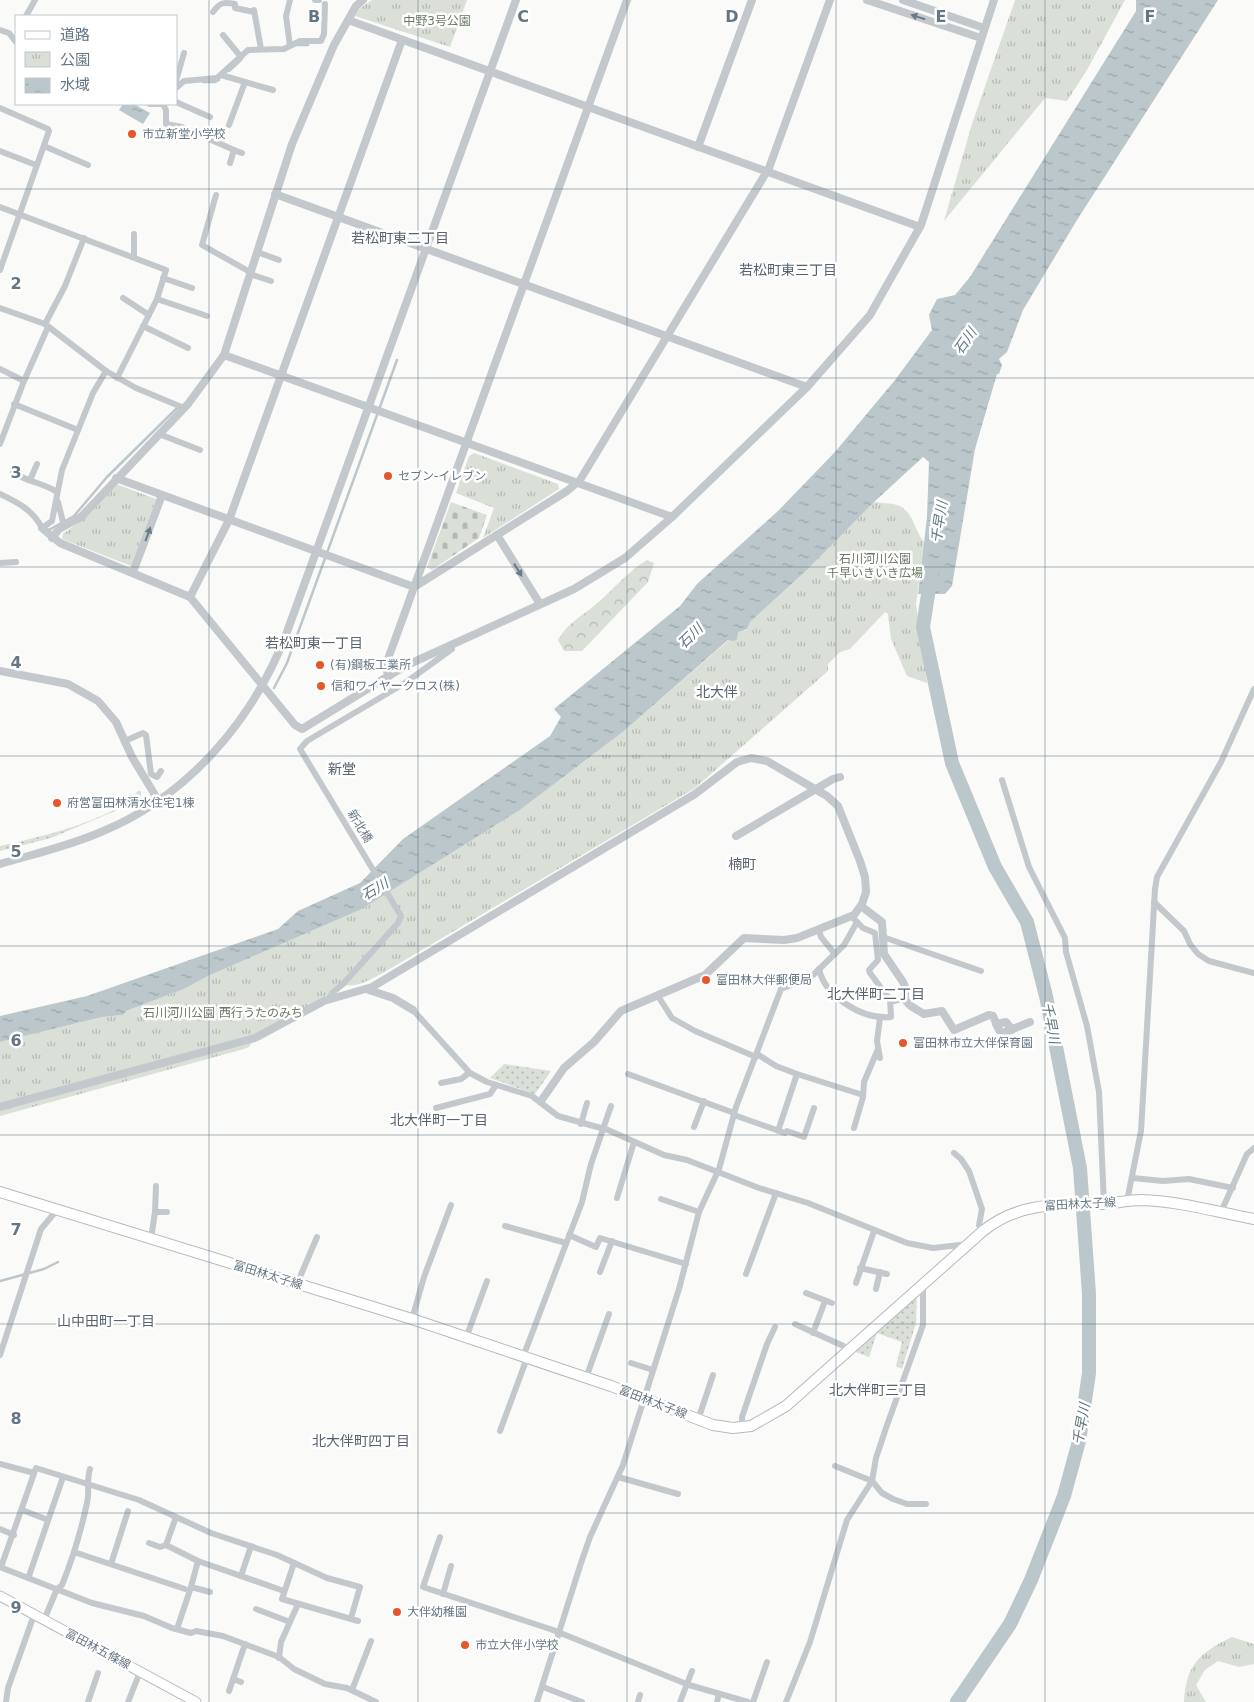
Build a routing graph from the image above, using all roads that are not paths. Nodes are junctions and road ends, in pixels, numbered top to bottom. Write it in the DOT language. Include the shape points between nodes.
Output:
graph roads {
  1 [pos="34,0"];
  2 [pos="290,0"];
  3 [pos="315,0"];
  4 [pos="363,0"];
  5 [pos="516,0"];
  6 [pos="627,0"];
  7 [pos="752,0"];
  8 [pos="830,0"];
  9 [pos="867,0"];
  10 [pos="903,0"];
  11 [pos="994,0"];
  12 [pos="322,2"];
  13 [pos="213,12"];
  14 [pos="26,15"];
  15 [pos="348,20"];
  16 [pos="984,28"];
  17 [pos="0,30"];
  18 [pos="14,34"];
  19 [pos="223,34"];
  20 [pos="981,38"];
  21 [pos="402,40"];
  22 [pos="290,46"];
  23 [pos="261,49"];
  24 [pos="184,53"];
  25 [pos="241,57"];
  26 [pos="490,72"];
  27 [pos="178,74"];
  28 [pos="221,75"];
  29 [pos="245,82"];
  30 [pos="178,86"];
  31 [pos="273,90"];
  32 [pos="178,103"];
  33 [pos="164,105"];
  34 [pos="588,107"];
  35 [pos="0,108"];
  36 [pos="210,117"];
  37 [pos="229,125"];
  38 [pos="44,146"];
  39 [pos="698,147"];
  40 [pos="234,150"];
  41 [pos="0,151"];
  42 [pos="242,153"];
  43 [pos="230,163"];
  44 [pos="88,164"];
  45 [pos="36,165"];
  46 [pos="767,172"];
  47 [pos="275,194"];
  48 [pos="216,195"];
  49 [pos="214,203"];
  50 [pos="222,205"];
  51 [pos="0,207"];
  52 [pos="20,214"];
  53 [pos="338,217"];
  54 [pos="920,227"];
  55 [pos="134,234"];
  56 [pos="84,238"];
  57 [pos="426,249"];
  58 [pos="256,252"];
  59 [pos="134,257"];
  60 [pos="279,260"];
  61 [pos="0,270"];
  62 [pos="248,271"];
  63 [pos="163,278"];
  64 [pos="272,281"];
  65 [pos="524,285"];
  66 [pos="192,288"];
  67 [pos="123,298"];
  68 [pos="157,299"];
  69 [pos="0,308"];
  70 [pos="149,315"];
  71 [pos="207,316"];
  72 [pos="47,326"];
  73 [pos="143,326"];
  74 [pos="668,337"];
  75 [pos="188,348"];
  76 [pos="224,355"];
  77 [pos="0,369"];
  78 [pos="106,372"];
  79 [pos="281,376"];
  80 [pos="117,378"];
  81 [pos="24,381"];
  82 [pos="807,387"];
  83 [pos="14,404"];
  84 [pos="182,407"];
  85 [pos="369,407"];
  86 [pos="78,430"];
  87 [pos="159,434"];
  88 [pos="467,443"];
  89 [pos="0,444"];
  90 [pos="200,450"];
  91 [pos="37,464"];
  92 [pos="13,472"];
  93 [pos="116,478"];
  94 [pos="30,480"];
  95 [pos="577,483"];
  96 [pos="57,492"];
  97 [pos="0,494"];
  98 [pos="162,495"];
  99 [pos="58,502"];
  100 [pos="672,517"];
  101 [pos="229,520"];
  102 [pos="62,524"];
  103 [pos="42,528"];
  104 [pos="497,535"];
  105 [pos="52,538"];
  106 [pos="316,552"];
  107 [pos="16,562"];
  108 [pos="0,563"];
  109 [pos="134,572"];
  110 [pos="415,587"];
  111 [pos="190,597"];
  112 [pos="540,604"];
  113 [pos="450,645"];
  114 [pos="0,671"];
  115 [pos="389,676"];
  116 [pos="263,686"];
  117 [pos="1254,689"];
  118 [pos="124,741"];
  119 [pos="162,771"];
  120 [pos="840,778"];
  121 [pos="1002,780"];
  122 [pos="815,790"];
  123 [pos="158,800"];
  124 [pos="736,836"];
  125 [pos="0,864"];
  126 [pos="1154,902"];
  127 [pos="861,906"];
  128 [pos="854,919"];
  129 [pos="819,930"];
  130 [pos="883,937"];
  131 [pos="835,954"];
  132 [pos="819,969"];
  133 [pos="981,970"];
  134 [pos="1254,973"];
  135 [pos="366,989"];
  136 [pos="658,996"];
  137 [pos="890,998"];
  138 [pos="905,998"];
  139 [pos="329,999"];
  140 [pos="413,1010"];
  141 [pos="880,1018"];
  142 [pos="1030,1022"];
  143 [pos="878,1049"];
  144 [pos="756,1055"];
  145 [pos="880,1058"];
  146 [pos="469,1073"];
  147 [pos="628,1074"];
  148 [pos="797,1074"];
  149 [pos="441,1083"];
  150 [pos="496,1085"];
  151 [pos="863,1094"];
  152 [pos="541,1101"];
  153 [pos="704,1101"];
  154 [pos="587,1103"];
  155 [pos="611,1106"];
  156 [pos="0,1107"];
  157 [pos="436,1108"];
  158 [pos="814,1108"];
  159 [pos="734,1114"];
  160 [pos="581,1124"];
  161 [pos="694,1128"];
  162 [pos="854,1128"];
  163 [pos="604,1129"];
  164 [pos="778,1131"];
  165 [pos="634,1142"];
  166 [pos="1254,1148"];
  167 [pos="954,1153"];
  168 [pos="718,1171"];
  169 [pos="1133,1178"];
  170 [pos="156,1186"];
  171 [pos="1233,1188"];
  172 [pos="0,1192"];
  173 [pos="776,1193"];
  174 [pos="617,1198"];
  175 [pos="661,1199"];
  176 [pos="1127,1201"];
  177 [pos="1102,1204"];
  178 [pos="451,1205"];
  179 [pos="57,1210"];
  180 [pos="155,1212"];
  181 [pos="167,1212"];
  182 [pos="699,1212"];
  183 [pos="1221,1212"];
  184 [pos="1254,1219"];
  185 [pos="505,1226"];
  186 [pos="874,1231"];
  187 [pos="983,1231"];
  188 [pos="569,1234"];
  189 [pos="317,1237"];
  190 [pos="152,1239"];
  191 [pos="612,1242"];
  192 [pos="566,1243"];
  193 [pos="968,1244"];
  194 [pos="686,1264"];
  195 [pos="860,1268"];
  196 [pos="600,1272"];
  197 [pos="746,1274"];
  198 [pos="488,1281"];
  199 [pos="856,1283"];
  200 [pos="297,1284"];
  201 [pos="923,1284"];
  202 [pos="876,1289"];
  203 [pos="806,1293"];
  204 [pos="825,1301"];
  205 [pos="832,1303"];
  206 [pos="609,1314"];
  207 [pos="412,1319"];
  208 [pos="795,1324"];
  209 [pos="775,1327"];
  210 [pos="813,1332"];
  211 [pos="466,1338"];
  212 [pos="850,1349"];
  213 [pos="0,1355"];
  214 [pos="525,1358"];
  215 [pos="631,1363"];
  216 [pos="653,1370"];
  217 [pos="713,1375"];
  218 [pos="586,1378"];
  219 [pos="644,1398"];
  220 [pos="698,1420"];
  221 [pos="742,1428"];
  222 [pos="500,1431"];
  223 [pos="0,1464"];
  224 [pos="835,1466"];
  225 [pos="90,1469"];
  226 [pos="34,1473"];
  227 [pos="63,1477"];
  228 [pos="618,1477"];
  229 [pos="872,1481"];
  230 [pos="87,1483"];
  231 [pos="678,1494"];
  232 [pos="926,1504"];
  233 [pos="22,1510"];
  234 [pos="128,1511"];
  235 [pos="176,1517"];
  236 [pos="48,1520"];
  237 [pos="0,1529"];
  238 [pos="14,1535"];
  239 [pos="440,1537"];
  240 [pos="149,1543"];
  241 [pos="166,1545"];
  242 [pos="251,1546"];
  243 [pos="74,1552"];
  244 [pos="198,1561"];
  245 [pos="294,1563"];
  246 [pos="111,1564"];
  247 [pos="451,1566"];
  248 [pos="0,1567"];
  249 [pos="29,1576"];
  250 [pos="241,1576"];
  251 [pos="188,1588"];
  252 [pos="57,1589"];
  253 [pos="284,1591"];
  254 [pos="210,1592"];
  255 [pos="443,1594"];
  256 [pos="0,1596"];
  257 [pos="298,1604"];
  258 [pos="256,1609"];
  259 [pos="34,1615"];
  260 [pos="351,1618"];
  261 [pos="44,1620"];
  262 [pos="358,1621"];
  263 [pos="290,1622"];
  264 [pos="177,1629"];
  265 [pos="559,1633"];
  266 [pos="372,1641"];
  267 [pos="245,1644"];
  268 [pos="279,1658"];
  269 [pos="767,1662"];
  270 [pos="692,1671"];
  271 [pos="140,1672"];
  272 [pos="98,1673"];
  273 [pos="233,1679"];
  274 [pos="241,1682"];
  275 [pos="687,1684"];
  276 [pos="543,1687"];
  277 [pos="352,1690"];
  278 [pos="229,1691"];
  279 [pos="720,1694"];
  280 [pos="640,1695"];
  281 [pos="6,1702"];
  282 [pos="88,1702"];
  283 [pos="128,1702"];
  284 [pos="196,1702"];
  285 [pos="376,1702"];
  286 [pos="537,1702"];
  287 [pos="582,1702"];
  288 [pos="638,1702"];
  289 [pos="680,1702"];
  290 [pos="717,1702"];
  291 [pos="748,1702"];
  292 [pos="753,1702"];
  293 [pos="786,1702"];
  1 -- 14 [label="street"];
  2 -- 22 [label="street" via="286,16"];
  3 -- 12 [label="street"];
  4 -- 15 [label="street"];
  5 -- 26 [label="street"];
  6 -- 34 [label="street"];
  7 -- 39 [label="street"];
  8 -- 46 [label="street"];
  20 -- 9 [label="street, one-way"];
  10 -- 16 [label="street"];
  11 -- 16 [label="street"];
  12 -- 22 [label="street" via="324,34 321,41 300,41"];
  13 -- 23 [label="street" via="225,2 235,4 235,8 254,10"];
  15 -- 21 [label="street"];
  15 -- 47 [label="street" via="303,117"];
  16 -- 20 [label="street"];
  17 -- 18 [label="street"];
  19 -- 25 [label="street"];
  20 -- 54 [label="street"];
  21 -- 26 [label="street"];
  21 -- 53 [label="street"];
  22 -- 23 [label="street"];
  23 -- 25 [label="street" via="248,50"];
  24 -- 27 [label="street"];
  25 -- 28 [label="street"];
  26 -- 34 [label="street"];
  26 -- 57 [label="street"];
  28 -- 29 [label="street"];
  28 -- 30 [label="street" via="212,79 184,81"];
  29 -- 31 [label="street"];
  29 -- 37 [label="street"];
  32 -- 36 [label="street"];
  33 -- 40 [label="street" via="166,124 183,124"];
  34 -- 39 [label="street"];
  34 -- 65 [label="street"];
  35 -- 38 [label="street" via="48,129"];
  38 -- 44 [label="street"];
  38 -- 45 [label="street"];
  39 -- 46 [label="street"];
  40 -- 42 [label="street"];
  40 -- 43 [label="street"];
  41 -- 45 [label="street"];
  45 -- 52 [label="street"];
  46 -- 54 [label="street"];
  46 -- 74 [label="street"];
  47 -- 53 [label="street"];
  47 -- 58 [label="street"];
  48 -- 49 [label="street"];
  49 -- 50 [label="street"];
  49 -- 62 [label="street" via="202,245"];
  51 -- 52 [label="street"];
  52 -- 56 [label="street"];
  52 -- 61 [label="street"];
  53 -- 57 [label="street"];
  53 -- 79 [label="street"];
  54 -- 82 [label="street" via="870,315"];
  55 -- 59 [label="street" via="131,244"];
  56 -- 59 [label="street"];
  56 -- 72 [label="street"];
  57 -- 65 [label="street"];
  57 -- 85 [label="street"];
  58 -- 60 [label="street"];
  58 -- 62 [label="street"];
  59 -- 63 [label="street" via="166,270"];
  62 -- 64 [label="street"];
  62 -- 76 [label="street"];
  63 -- 66 [label="street"];
  63 -- 68 [label="street"];
  65 -- 74 [label="street"];
  65 -- 88 [label="street"];
  67 -- 70 [label="street"];
  68 -- 70 [label="street"];
  68 -- 71 [label="street"];
  69 -- 72 [label="street"];
  70 -- 73 [label="street"];
  72 -- 78 [label="street"];
  72 -- 81 [label="street"];
  73 -- 75 [label="street"];
  73 -- 80 [label="street"];
  74 -- 82 [label="street"];
  74 -- 95 [label="street"];
  76 -- 79 [label="street"];
  76 -- 84 [label="street"];
  77 -- 81 [label="street"];
  78 -- 80 [label="street"];
  78 -- 86 [label="street" via="93,393"];
  79 -- 85 [label="street"];
  79 -- 101 [label="street"];
  80 -- 84 [label="street"];
  81 -- 83 [label="street"];
  82 -- 100 [label="street"];
  83 -- 86 [label="street"];
  83 -- 89 [label="street"];
  84 -- 87 [label="street"];
  85 -- 88 [label="street"];
  85 -- 106 [label="street"];
  86 -- 96 [label="street"];
  87 -- 90 [label="street"];
  87 -- 93 [label="street"];
  88 -- 95 [label="street"];
  88 -- 110 [label="street"];
  91 -- 94 [label="street"];
  92 -- 94 [label="street"];
  93 -- 98 [label="street"];
  93 -- 102 [label="street" via="81,517"];
  94 -- 96 [label="street"];
  95 -- 100 [label="street"];
  95 -- 104 [label="street"];
  96 -- 99 [label="street"];
  97 -- 103 [label="street" via="26,508"];
  98 -- 101 [label="street"];
  109 -- 98 [label="street, one-way"];
  99 -- 102 [label="street"];
  99 -- 103 [label="street" via="52,521"];
  100 -- 112 [label="street" via="625,558 574,589"];
  101 -- 106 [label="street"];
  101 -- 111 [label="street"];
  102 -- 105 [label="street"];
  103 -- 105 [label="street"];
  104 -- 110 [label="street"];
  104 -- 112 [label="street, one-way"];
  105 -- 109 [label="street"];
  106 -- 110 [label="street"];
  106 -- 116 [label="street" via="279,654"];
  107 -- 108 [label="street"];
  109 -- 111 [label="street"];
  110 -- 115 [label="street" via="388,659 386,669"];
  111 -- 116 [label="street"];
  112 -- 113 [label="street"];
  113 -- 115 [label="street"];
  113 -- 139 [label="street, 新北橋" via="452,649 418,674 307,741 300,749 401,916"];
  114 -- 118 [label="street" via="68,684 86,692 107,710"];
  115 -- 116 [label="street" via="302,729"];
  116 -- 123 [label="street" via="249,709 212,754 180,785"];
  117 -- 126 [label="street" via="1221,762 1157,878"];
  118 -- 119 [label="street" via="143,733 146,735 151,774 157,777"];
  118 -- 123 [label="street"];
  120 -- 122 [label="street"];
  121 -- 177 [label="street" via="1029,867 1065,938 1087,1026 1099,1092"];
  122 -- 124 [label="street"];
  122 -- 127 [label="street" via="838,806 846,824 866,884"];
  122 -- 135 [label="street" via="767,761 751,758 737,762 695,794"];
  123 -- 125 [label="street" via="103,832"];
  126 -- 134 [label="street" via="1184,931 1198,954 1209,961"];
  126 -- 169 [label="street" via="1142,1131"];
  127 -- 128 [label="street"];
  127 -- 130 [label="street" via="882,922"];
  128 -- 129 [label="street"];
  128 -- 131 [label="street" via="848,940"];
  128 -- 137 [label="street" via="875,933 878,960 869,970"];
  129 -- 131 [label="street"];
  129 -- 136 [label="street" via="788,940 744,938 712,970"];
  130 -- 133 [label="street"];
  130 -- 138 [label="street" via="884,954 906,986"];
  131 -- 132 [label="street"];
  132 -- 141 [label="street" via="820,976 845,1004 868,1016"];
  132 -- 144 [label="street" via="806,980 782,989"];
  135 -- 139 [label="street"];
  135 -- 140 [label="street" via="393,998"];
  136 -- 144 [label="street" via="672,1018 695,1031"];
  136 -- 152 [label="street" via="622,1011 564,1068"];
  137 -- 138 [label="street" via="894,1001"];
  137 -- 141 [label="street" via="891,1017"];
  138 -- 142 [label="street" via="908,1004 924,1014 942,1011 954,1030 989,1015 1003,1034"];
  139 -- 156 [label="street" via="255,1038"];
  140 -- 146 [label="street"];
  141 -- 143 [label="street"];
  143 -- 145 [label="street"];
  143 -- 151 [label="street" via="864,1082"];
  144 -- 148 [label="street"];
  144 -- 159 [label="street"];
  146 -- 149 [label="street" via="461,1079"];
  146 -- 150 [label="street"];
  147 -- 153 [label="street"];
  148 -- 151 [label="street"];
  148 -- 164 [label="street"];
  150 -- 152 [label="street"];
  150 -- 157 [label="street" via="490,1094"];
  151 -- 162 [label="street"];
  152 -- 160 [label="street" via="558,1116"];
  153 -- 159 [label="street"];
  153 -- 161 [label="street"];
  154 -- 160 [label="street"];
  155 -- 163 [label="street"];
  158 -- 164 [label="street" via="804,1137"];
  159 -- 164 [label="street"];
  159 -- 168 [label="street"];
  160 -- 163 [label="street"];
  163 -- 165 [label="street"];
  163 -- 188 [label="street"];
  165 -- 168 [label="street"];
  165 -- 174 [label="street"];
  166 -- 171 [label="street" via="1247,1154"];
  167 -- 187 [label="street" via="962,1159 969,1172 982,1210 979,1225"];
  168 -- 173 [label="street"];
  168 -- 182 [label="street"];
  169 -- 171 [label="street" via="1189,1179"];
  169 -- 176 [label="street"];
  170 -- 180 [label="street"];
  171 -- 183 [label="street"];
  172 -- 179 [label="main road, 富田林太子線"];
  173 -- 186 [label="street"];
  173 -- 197 [label="street"];
  175 -- 182 [label="street"];
  176 -- 177 [label="main road, 富田林太子線"];
  176 -- 183 [label="main road, 富田林太子線" via="1162,1202"];
  177 -- 187 [label="main road, 富田林太子線" via="1061,1204 1023,1210"];
  178 -- 207 [label="street"];
  179 -- 190 [label="main road, 富田林太子線"];
  179 -- 213 [label="street" via="41,1230"];
  180 -- 181 [label="street"];
  180 -- 190 [label="street"];
  182 -- 194 [label="street"];
  183 -- 184 [label="main road, 富田林太子線"];
  185 -- 192 [label="street"];
  186 -- 193 [label="street" via="933,1248"];
  186 -- 195 [label="street"];
  187 -- 193 [label="main road, 富田林太子線"];
  188 -- 191 [label="street" via="596,1247 600,1238"];
  188 -- 192 [label="street"];
  189 -- 200 [label="street"];
  190 -- 200 [label="main road, 富田林太子線"];
  191 -- 194 [label="street"];
  191 -- 196 [label="street"];
  192 -- 214 [label="street"];
  193 -- 201 [label="main road, 富田林太子線"];
  194 -- 216 [label="street"];
  195 -- 199 [label="street"];
  195 -- 202 [label="street" via="884,1273"];
  198 -- 211 [label="street"];
  200 -- 207 [label="main road, 富田林太子線"];
  201 -- 212 [label="main road, 富田林太子線"];
  201 -- 229 [label="street" via="921,1330 875,1461"];
  203 -- 204 [label="street"];
  204 -- 205 [label="street"];
  204 -- 210 [label="street"];
  206 -- 218 [label="street"];
  207 -- 211 [label="main road, 富田林太子線"];
  208 -- 210 [label="street"];
  209 -- 221 [label="street" via="742,1417"];
  210 -- 212 [label="street"];
  211 -- 214 [label="main road, 富田林太子線"];
  212 -- 221 [label="main road, 富田林太子線" via="778,1411"];
  214 -- 218 [label="main road, 富田林太子線"];
  214 -- 222 [label="street"];
  215 -- 216 [label="street"];
  216 -- 219 [label="street"];
  217 -- 220 [label="street"];
  218 -- 219 [label="main road, 富田林太子線"];
  219 -- 220 [label="main road, 富田林太子線"];
  219 -- 228 [label="street"];
  220 -- 221 [label="main road, 富田林太子線" via="719,1427"];
  223 -- 226 [label="street"];
  224 -- 229 [label="street"];
  225 -- 230 [label="street"];
  226 -- 227 [label="street" via="36,1468"];
  226 -- 233 [label="street"];
  227 -- 230 [label="street"];
  227 -- 236 [label="street"];
  228 -- 231 [label="street"];
  228 -- 265 [label="street" via="590,1537"];
  229 -- 232 [label="street" via="882,1493 893,1499 907,1504"];
  229 -- 293 [label="street" via="847,1520 810,1642"];
  230 -- 235 [label="street" via="139,1500"];
  230 -- 243 [label="street" via="87,1504"];
  233 -- 236 [label="street"];
  233 -- 238 [label="street"];
  234 -- 246 [label="street"];
  235 -- 241 [label="street"];
  235 -- 242 [label="street"];
  236 -- 249 [label="street"];
  237 -- 238 [label="street"];
  238 -- 248 [label="street"];
  239 -- 255 [label="street" via="423,1587"];
  240 -- 241 [label="street" via="160,1547"];
  241 -- 244 [label="street"];
  242 -- 245 [label="street"];
  242 -- 250 [label="street"];
  243 -- 246 [label="street"];
  243 -- 252 [label="street"];
  244 -- 250 [label="street"];
  244 -- 251 [label="street"];
  245 -- 253 [label="street"];
  245 -- 260 [label="street" via="327,1578 360,1587"];
  246 -- 251 [label="street"];
  247 -- 255 [label="street"];
  248 -- 249 [label="street"];
  249 -- 252 [label="street"];
  250 -- 253 [label="street"];
  251 -- 254 [label="street"];
  251 -- 264 [label="street"];
  252 -- 261 [label="street"];
  252 -- 264 [label="street"];
  253 -- 257 [label="street" via="282,1599"];
  255 -- 265 [label="street"];
  256 -- 259 [label="main road, 富田林五條線"];
  257 -- 260 [label="street"];
  257 -- 263 [label="street"];
  258 -- 263 [label="street"];
  259 -- 261 [label="main road, 富田林五條線"];
  259 -- 281 [label="street"];
  260 -- 262 [label="street"];
  261 -- 271 [label="main road, 富田林五條線"];
  263 -- 268 [label="street" via="278,1650"];
  264 -- 267 [label="street" via="223,1636"];
  265 -- 275 [label="street"];
  265 -- 276 [label="street"];
  266 -- 277 [label="street"];
  267 -- 268 [label="street"];
  267 -- 273 [label="street"];
  268 -- 277 [label="street" via="325,1684"];
  269 -- 292 [label="street"];
  270 -- 275 [label="street"];
  271 -- 283 [label="street"];
  271 -- 284 [label="main road, 富田林五條線"];
  272 -- 282 [label="street"];
  273 -- 274 [label="street"];
  273 -- 278 [label="street"];
  275 -- 279 [label="street"];
  275 -- 289 [label="street"];
  276 -- 286 [label="street"];
  276 -- 287 [label="street"];
  277 -- 285 [label="street"];
  279 -- 290 [label="street"];
  279 -- 291 [label="street"];
  280 -- 288 [label="street"];
}
